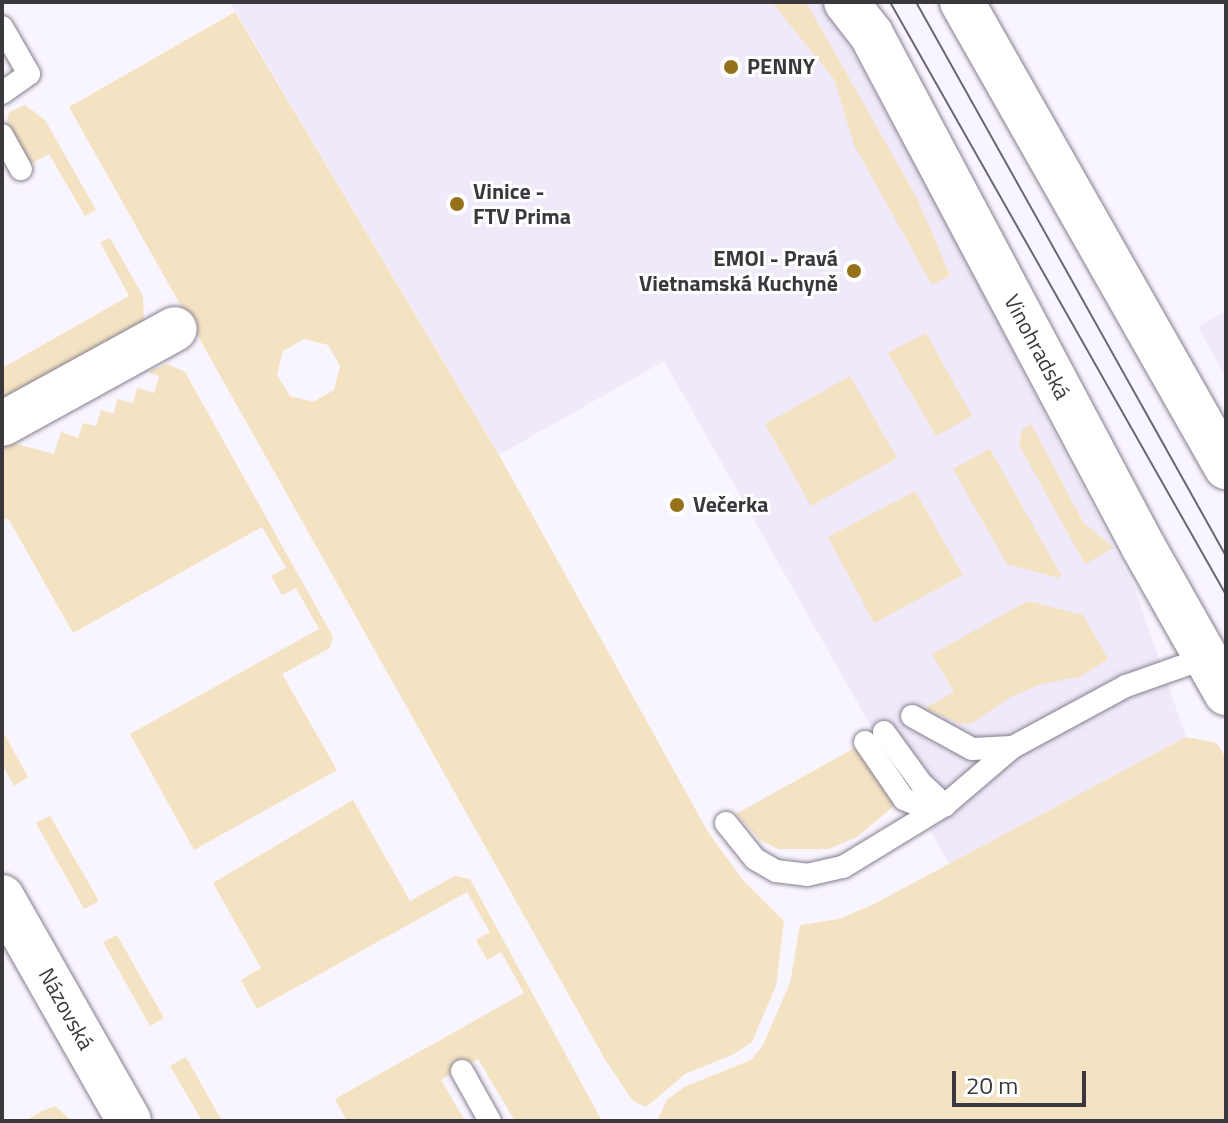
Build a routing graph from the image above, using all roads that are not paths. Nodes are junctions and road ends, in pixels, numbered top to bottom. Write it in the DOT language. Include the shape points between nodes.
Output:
graph roads {
  1 [pos="846,2"];
  2 [pos="962,2"];
  3 [pos="2,27"];
  4 [pos="2,93"];
  5 [pos="2,135"];
  6 [pos="21,169"];
  7 [pos="175,329"];
  8 [pos="2,424"];
  9 [pos="1226,467"];
  10 [pos="1219,667"];
  11 [pos="912,716"];
  12 [pos="875,737"];
  13 [pos="1013,747"];
  14 [pos="945,805"];
  15 [pos="726,823"];
  16 [pos="2,897"];
  17 [pos="462,1071"];
  18 [pos="129,1121"];
  19 [pos="490,1121"];
  1 -- 10 [label="main road, Vinohradská" via="871,34"];
  2 -- 9 [label="main road"];
  3 -- 4 [label="lane" via="29,74"];
  5 -- 6 [label="lane"];
  7 -- 8 [label="main road"];
  10 -- 13 [label="lane" via="1126,686"];
  11 -- 13 [label="lane" via="972,749"];
  12 -- 14 [label="lane"];
  13 -- 14 [label="lane"];
  14 -- 15 [label="lane" via="843,867 807,875 776,871 755,859"];
  16 -- 18 [label="main road, Názovská"];
  17 -- 19 [label="lane"];
}
